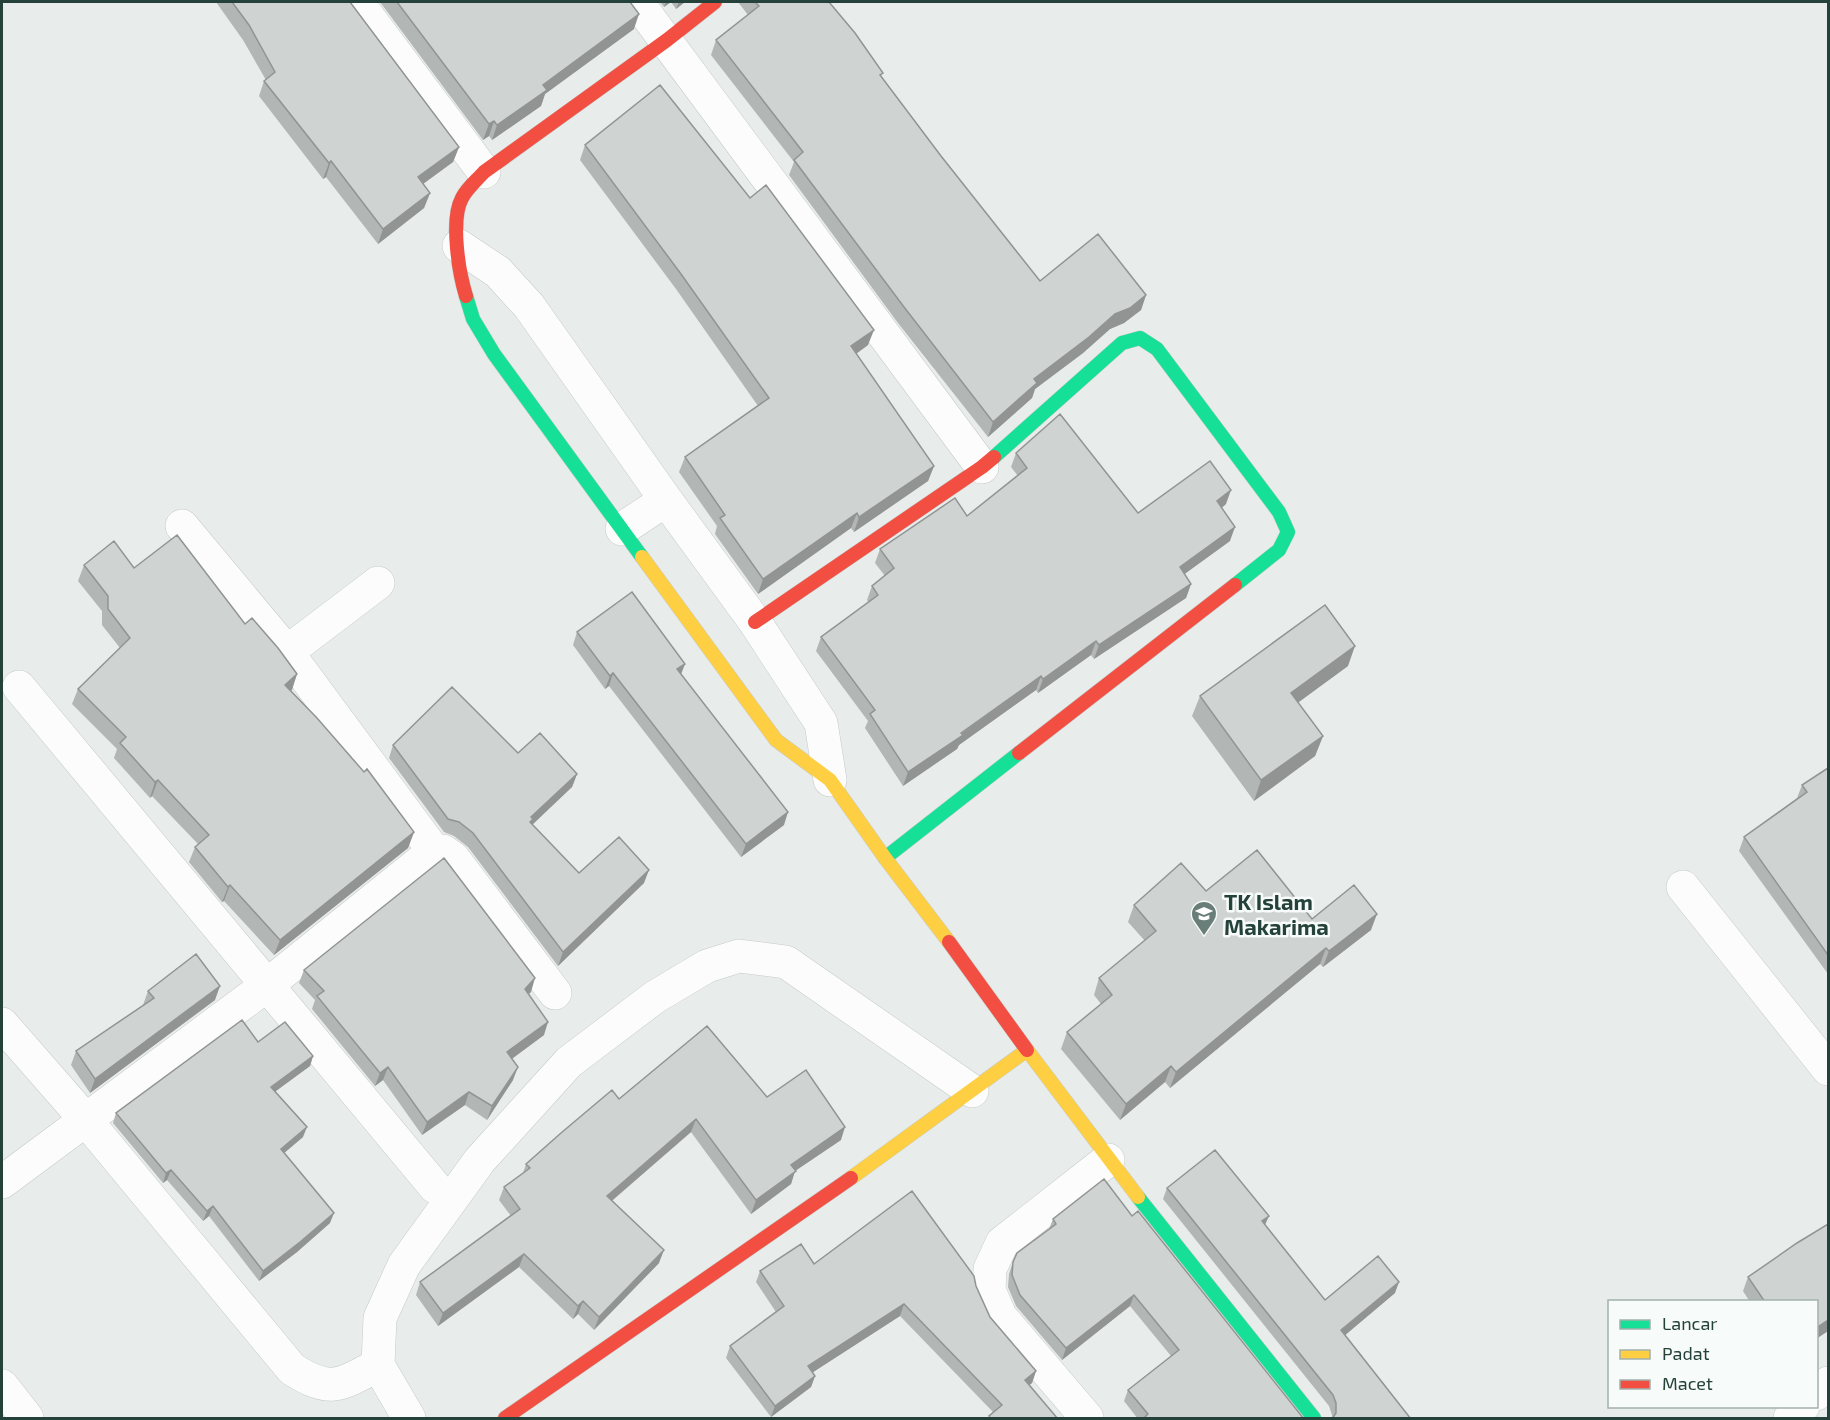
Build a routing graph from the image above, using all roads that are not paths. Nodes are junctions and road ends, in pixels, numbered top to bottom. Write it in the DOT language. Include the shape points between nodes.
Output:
graph roads {
  1 [pos="357,2"];
  2 [pos="637,2"];
  3 [pos="715,2"];
  4 [pos="667,40"];
  5 [pos="484,172"];
  6 [pos="459,246"];
  7 [pos="982,468"];
  8 [pos="666,500"];
  9 [pos="182,526"];
  10 [pos="622,529"];
  11 [pos="378,583"];
  12 [pos="755,622"];
  13 [pos="287,652"];
  14 [pos="19,687"];
  15 [pos="830,780"];
  16 [pos="434,851"];
  17 [pos="885,858"];
  18 [pos="1683,887"];
  19 [pos="266,986"];
  20 [pos="555,993"];
  21 [pos="2,1024"];
  22 [pos="1027,1050"];
  23 [pos="1828,1069"];
  24 [pos="972,1091"];
  25 [pos="85,1119"];
  26 [pos="1108,1160"];
  27 [pos="2,1182"];
  28 [pos="435,1187"];
  29 [pos="378,1365"];
  30 [pos="2,1386"];
  31 [pos="1802,1408"];
  32 [pos="27,1419"];
  33 [pos="409,1419"];
  34 [pos="505,1419"];
  35 [pos="1087,1419"];
  36 [pos="1314,1419"];
  37 [pos="1790,1419"];
  1 -- 5 [label="street"];
  2 -- 4 [label="street"];
  3 -- 4 [label="street"];
  4 -- 5 [label="street"];
  4 -- 7 [label="street"];
  5 -- 6 [label="street" via="462,198 456,222"];
  6 -- 8 [label="street" via="498,272 530,306"];
  6 -- 10 [label="street" via="462,284 473,319 494,354"];
  7 -- 12 [label="street"];
  7 -- 17 [label="street" via="1122,343 1140,338 1157,349 1279,512 1288,532 1279,550"];
  8 -- 10 [label="street"];
  8 -- 12 [label="street"];
  9 -- 13 [label="street"];
  10 -- 15 [label="street" via="776,740"];
  11 -- 13 [label="street"];
  12 -- 15 [label="street" via="820,723"];
  13 -- 16 [label="street"];
  14 -- 19 [label="street"];
  15 -- 17 [label="street"];
  16 -- 19 [label="street"];
  16 -- 20 [label="street" via="443,851 453,858"];
  17 -- 22 [label="street"];
  18 -- 23 [label="street"];
  19 -- 25 [label="street"];
  19 -- 28 [label="street"];
  21 -- 25 [label="street"];
  22 -- 24 [label="street"];
  22 -- 26 [label="street"];
  24 -- 29 [label="street" via="786,962 739,956 707,966 655,997 569,1062 480,1160 404,1265 380,1318"];
  24 -- 34 [label="street"];
  25 -- 27 [label="street"];
  25 -- 29 [label="street" via="292,1369 322,1385 344,1383"];
  26 -- 35 [label="street" via="1002,1244 990,1269 989,1290 1000,1316"];
  26 -- 36 [label="street"];
  29 -- 33 [label="street"];
  30 -- 32 [label="street"];
  31 -- 37 [label="street"];
}
